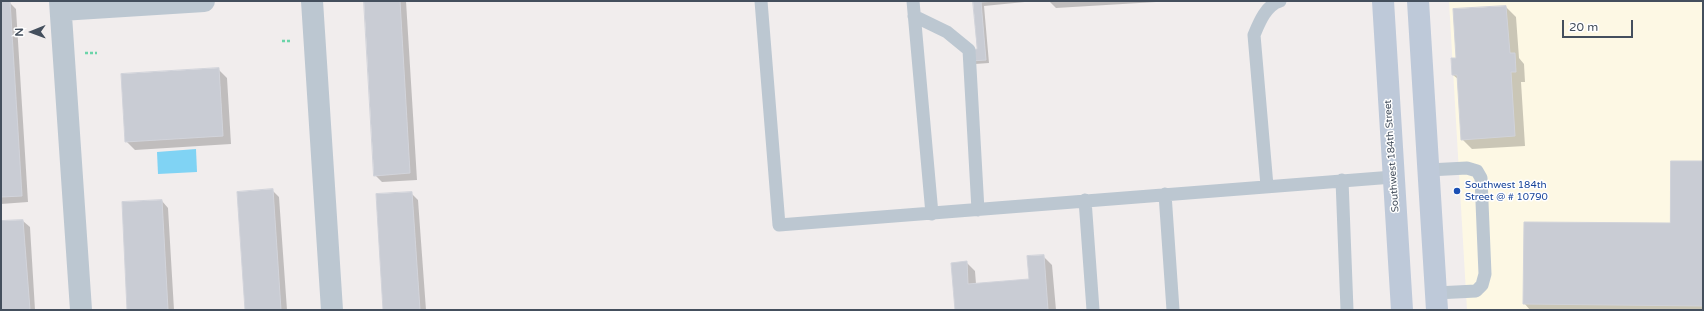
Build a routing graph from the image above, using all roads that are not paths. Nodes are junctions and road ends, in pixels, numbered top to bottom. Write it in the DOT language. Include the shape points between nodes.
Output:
graph roads {
  1 [pos="198,1"];
  2 [pos="312,1"];
  3 [pos="761,1"];
  4 [pos="913,1"];
  5 [pos="1280,1"];
  6 [pos="1383,1"];
  7 [pos="1418,1"];
  8 [pos="156,3"];
  9 [pos="61,5"];
  10 [pos="914,16"];
  11 [pos="1428,170"];
  12 [pos="1393,177"];
  13 [pos="1342,180"];
  14 [pos="1267,186"];
  15 [pos="1165,194"];
  16 [pos="1085,200"];
  17 [pos="978,210"];
  18 [pos="932,214"];
  19 [pos="1436,302"];
  20 [pos="81,310"];
  21 [pos="332,310"];
  22 [pos="1093,310"];
  23 [pos="1173,310"];
  24 [pos="1347,310"];
  25 [pos="1402,310"];
  1 -- 8 [label="street"];
  2 -- 21 [label="street"];
  3 -- 18 [label="lane" via="779,225"];
  4 -- 10 [label="lane"];
  5 -- 14 [label="lane" via="1262,16 1254,35"];
  6 -- 12 [label="main road, Southwest 184th Street"];
  7 -- 11 [label="main road"];
  8 -- 9 [label="street"];
  9 -- 20 [label="street"];
  10 -- 17 [label="lane" via="947,32 969,50"];
  10 -- 18 [label="lane"];
  11 -- 19 [label="main road"];
  11 -- 19 [label="lane" via="1467,168 1477,171 1481,178 1485,274 1482,285 1476,291"];
  12 -- 13 [label="lane"];
  12 -- 25 [label="main road, Southwest 184th Street"];
  13 -- 14 [label="lane"];
  13 -- 24 [label="lane"];
  14 -- 15 [label="lane"];
  15 -- 16 [label="lane"];
  15 -- 23 [label="lane"];
  16 -- 17 [label="lane"];
  16 -- 22 [label="lane"];
  17 -- 18 [label="lane"];
}
